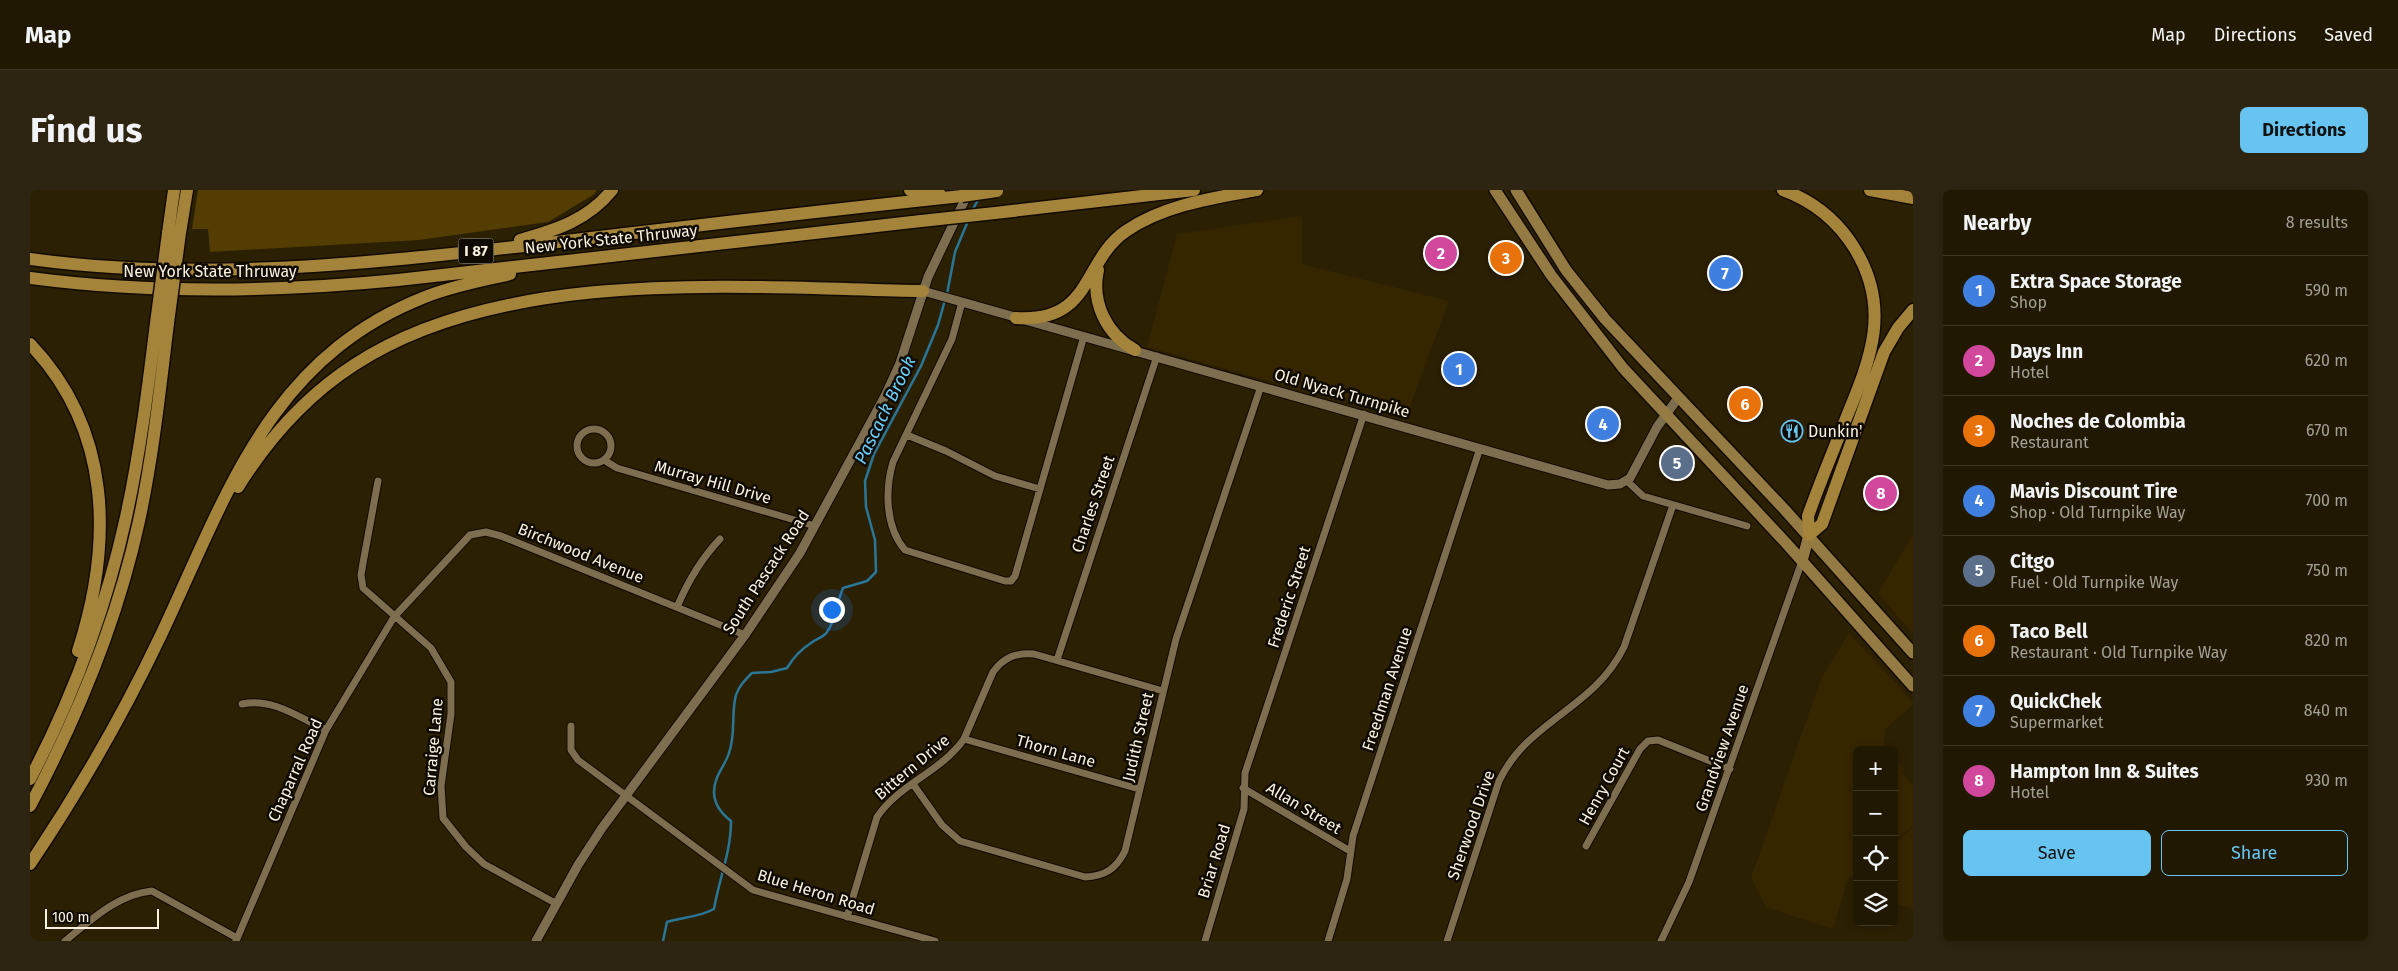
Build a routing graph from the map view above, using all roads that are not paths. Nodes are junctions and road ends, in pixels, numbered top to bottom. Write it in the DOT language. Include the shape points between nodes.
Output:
graph roads {
  1 [pos="174,190"];
  2 [pos="186,190"];
  3 [pos="612,190"];
  4 [pos="1194,190"];
  5 [pos="1257,190"];
  6 [pos="1783,190"];
  7 [pos="1870,190"];
  8 [pos="1003,191"];
  9 [pos="1496,192"];
  10 [pos="1517,192"];
  11 [pos="965,193"];
  12 [pos="916,194"];
  13 [pos="1913,198"];
  14 [pos="174,233"];
  15 [pos="489,250"];
  16 [pos="1107,250"];
  17 [pos="30,258"];
  18 [pos="573,260"];
  19 [pos="30,278"];
  20 [pos="923,291"];
  21 [pos="958,300"];
  22 [pos="1913,310"];
  23 [pos="1016,318"];
  24 [pos="162,323"];
  25 [pos="1084,336"];
  26 [pos="30,344"];
  27 [pos="1135,350"];
  28 [pos="1157,356"];
  29 [pos="1261,386"];
  30 [pos="1678,398"];
  31 [pos="1364,414"];
  32 [pos="1665,414"];
  33 [pos="907,435"];
  34 [pos="1480,448"];
  35 [pos="604,460"];
  36 [pos="378,481"];
  37 [pos="1627,481"];
  38 [pos="1040,489"];
  39 [pos="1673,505"];
  40 [pos="815,526"];
  41 [pos="1747,526"];
  42 [pos="1809,535"];
  43 [pos="206,538"];
  44 [pos="720,539"];
  45 [pos="1802,561"];
  46 [pos="677,607"];
  47 [pos="394,617"];
  48 [pos="745,635"];
  49 [pos="1913,653"];
  50 [pos="1057,660"];
  51 [pos="1913,686"];
  52 [pos="1163,691"];
  53 [pos="242,704"];
  54 [pos="571,726"];
  55 [pos="326,730"];
  56 [pos="964,739"];
  57 [pos="1730,769"];
  58 [pos="30,778"];
  59 [pos="913,784"];
  60 [pos="1243,788"];
  61 [pos="1140,789"];
  62 [pos="626,796"];
  63 [pos="30,806"];
  64 [pos="1586,846"];
  65 [pos="1350,852"];
  66 [pos="30,864"];
  67 [pos="556,904"];
  68 [pos="846,917"];
  69 [pos="236,939"];
  70 [pos="65,941"];
  71 [pos="536,941"];
  72 [pos="935,941"];
  73 [pos="1205,941"];
  74 [pos="1328,941"];
  75 [pos="1447,941"];
  76 [pos="1661,941"];
  1 -- 14 [label="highway"];
  2 -- 14 [label="highway"];
  3 -- 15 [label="highway" via="590,212 570,224"];
  4 -- 18 [label="highway, New York State Thruway / I 87, bridge"];
  5 -- 16 [label="highway" via="1165,212 1125,231"];
  6 -- 42 [label="highway" via="1819,209 1845,234 1866,269 1876,308 1875,333 1868,361 1808,516"];
  7 -- 13 [label="highway"];
  8 -- 11 [label="highway, New York State Thruway / I 87, bridge"];
  9 -- 32 [label="main road" via="1592,330"];
  10 -- 30 [label="main road" via="1584,293"];
  11 -- 12 [label="highway, New York State Thruway / I 87"];
  11 -- 20 [label="street, South Pascack Road"];
  12 -- 15 [label="highway, New York State Thruway / I 87"];
  14 -- 24 [label="highway, bridge"];
  15 -- 17 [label="highway, New York State Thruway / I 87" via="315,267 199,271 136,269"];
  16 -- 23 [label="highway" via="1086,287 1074,300 1048,314"];
  16 -- 27 [label="highway" via="1097,277 1099,305 1112,331"];
  18 -- 19 [label="highway, New York State Thruway / I 87" via="287,288 168,289"];
  18 -- 43 [label="highway" via="438,292 390,313 349,339 309,372 272,414 243,461"];
  20 -- 21 [label="street, Old Nyack Turnpike"];
  20 -- 40 [label="street, South Pascack Road" via="900,363 885,396"];
  20 -- 43 [label="highway" via="705,287 632,289 517,304 430,327 353,365 303,406 259,455"];
  21 -- 23 [label="street, Old Nyack Turnpike"];
  21 -- 33 [label="street" via="952,340"];
  22 -- 42 [label="highway" via="1884,352 1822,524"];
  23 -- 25 [label="street, Old Nyack Turnpike"];
  24 -- 58 [label="highway" via="112,572 77,677"];
  24 -- 63 [label="highway" via="148,476 125,576 100,656"];
  25 -- 27 [label="street, Old Nyack Turnpike"];
  25 -- 38 [label="street"];
  26 -- 58 [label="highway" via="63,386 82,424 95,464 100,511 96,567 86,622 70,675"];
  27 -- 28 [label="street, Old Nyack Turnpike"];
  28 -- 29 [label="street, Old Nyack Turnpike"];
  28 -- 50 [label="street, Charles Street"];
  29 -- 31 [label="street, Old Nyack Turnpike"];
  29 -- 52 [label="street, Judith Street" via="1176,639"];
  30 -- 32 [label="street"];
  30 -- 42 [label="main road"];
  31 -- 34 [label="street, Old Nyack Turnpike"];
  31 -- 60 [label="street, Frederic Street" via="1244,773"];
  32 -- 37 [label="street"];
  32 -- 45 [label="main road"];
  33 -- 38 [label="street" via="996,476"];
  33 -- 38 [label="street" via="892,462 887,497 898,541 904,550 1005,581 1011,580 1015,576"];
  34 -- 37 [label="street, Old Nyack Turnpike" via="1598,483 1617,485"];
  34 -- 65 [label="street, Freedman Avenue"];
  35 -- 35 [label="street, Murray Hill Drive" via="612,449 609,435 597,428 584,431 577,442 580,456 591,463"];
  35 -- 40 [label="street, Murray Hill Drive" via="617,468"];
  36 -- 47 [label="street, Carraige Lane" via="361,575 363,588"];
  37 -- 39 [label="street" via="1643,496"];
  39 -- 41 [label="street"];
  39 -- 75 [label="street, Sherwood Drive" via="1624,647 1615,664 1602,682 1532,737 1507,765"];
  40 -- 48 [label="street, South Pascack Road"];
  42 -- 45 [label="main road"];
  42 -- 49 [label="main road"];
  43 -- 66 [label="highway" via="122,713"];
  44 -- 46 [label="street" via="692,573"];
  45 -- 51 [label="main road"];
  45 -- 57 [label="street, Grandview Avenue"];
  46 -- 47 [label="street, Birchwood Avenue" via="486,532 470,535"];
  46 -- 48 [label="street, Birchwood Avenue"];
  47 -- 55 [label="street, Chaparral Road"];
  47 -- 67 [label="street, Carraige Lane" via="431,648 451,682 451,714 441,786 443,818 484,864"];
  48 -- 62 [label="street, South Pascack Road"];
  50 -- 52 [label="street, Bittern Drive"];
  50 -- 56 [label="street, Bittern Drive" via="1021,653 999,663 992,672"];
  52 -- 61 [label="street, Judith Street"];
  53 -- 55 [label="street" via="267,702"];
  54 -- 62 [label="street, Blue Heron Road" via="571,750 578,760"];
  55 -- 69 [label="street, Chaparral Road"];
  56 -- 59 [label="street, Bittern Drive" via="948,758"];
  56 -- 61 [label="street, Thorn Lane"];
  57 -- 64 [label="street, Henry Court" via="1658,740 1648,741 1640,749"];
  57 -- 76 [label="street, Grandview Avenue" via="1689,882"];
  59 -- 61 [label="street, Judith Street" via="942,825 969,846 1085,877 1099,877 1119,862 1125,851"];
  59 -- 68 [label="street, Bittern Drive" via="884,806 876,817"];
  60 -- 65 [label="street, Allan Street"];
  60 -- 73 [label="street, Briar Road" via="1244,809"];
  62 -- 67 [label="street, South Pascack Road"];
  62 -- 68 [label="street, Blue Heron Road" via="760,893"];
  65 -- 74 [label="street, Freedman Avenue" via="1347,879"];
  67 -- 71 [label="street, South Pascack Road"];
  68 -- 72 [label="street, Blue Heron Road"];
  69 -- 70 [label="street" via="152,891 136,892 111,906"];
}
